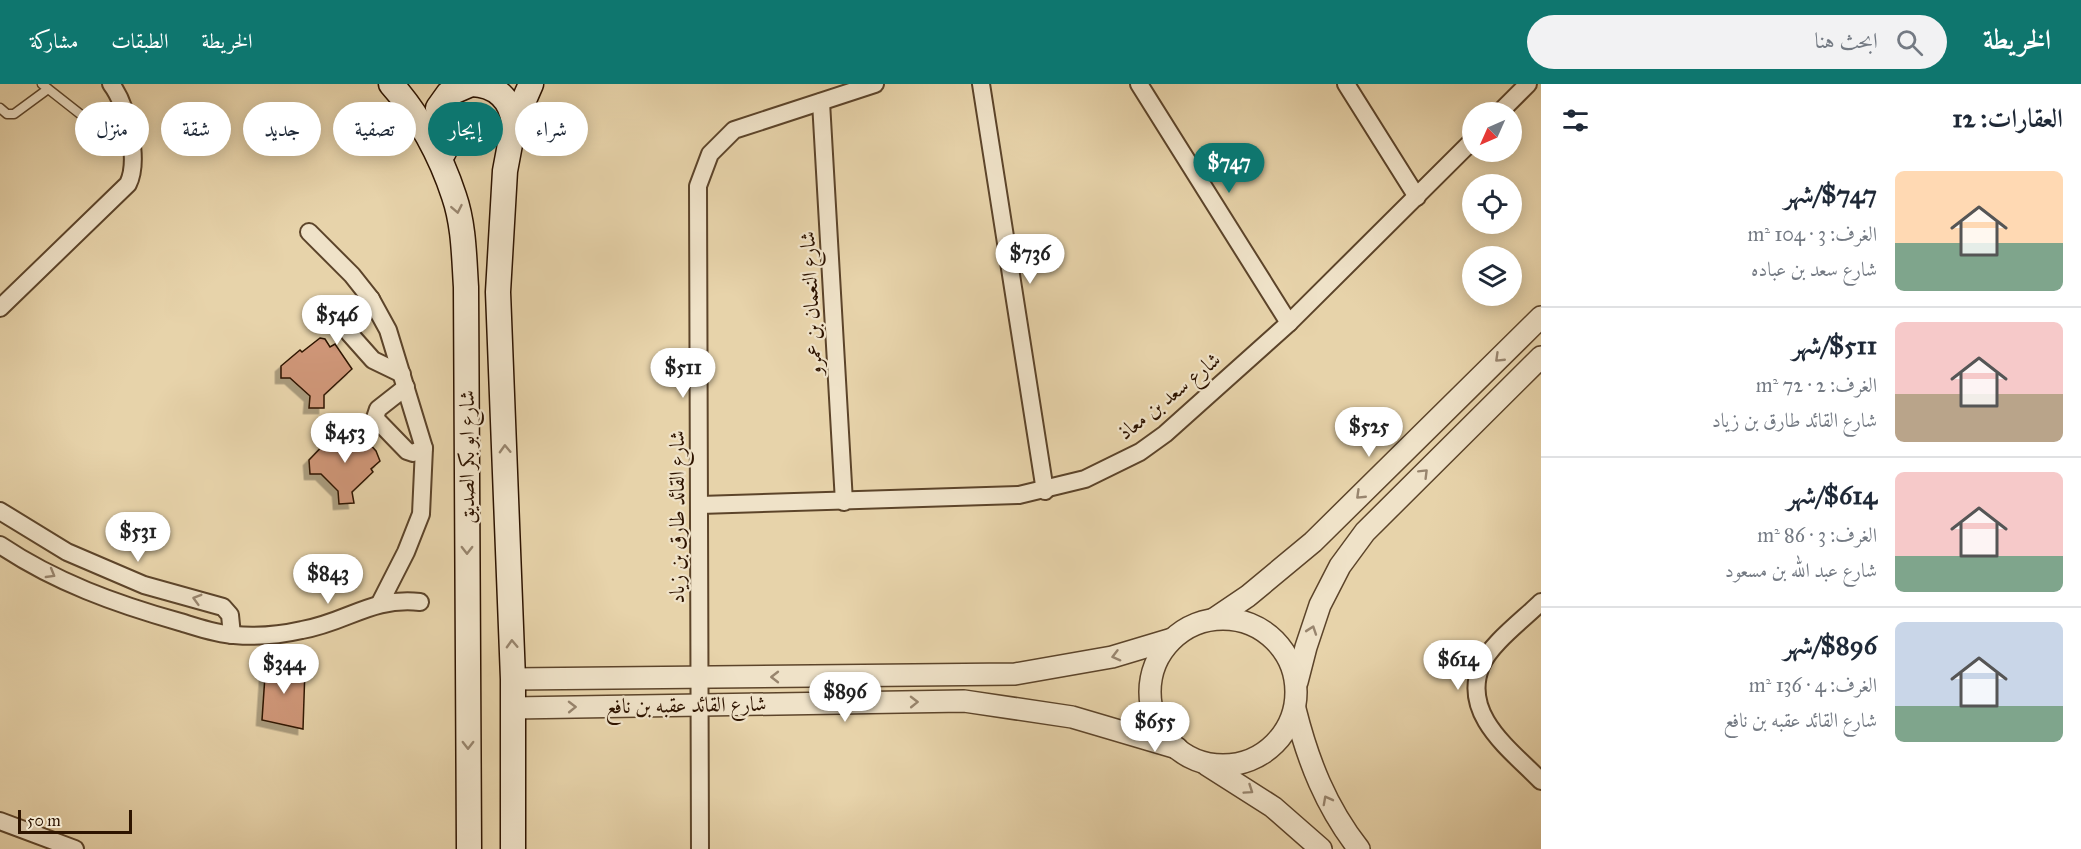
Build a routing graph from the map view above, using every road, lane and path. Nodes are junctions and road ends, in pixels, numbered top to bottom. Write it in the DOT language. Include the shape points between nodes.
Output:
graph roads {
  1 [pos="111,84"];
  2 [pos="391,84"];
  3 [pos="472,84"];
  4 [pos="531,84"];
  5 [pos="875,84"];
  6 [pos="981,84"];
  7 [pos="1139,84"];
  8 [pos="1346,84"];
  9 [pos="1528,84"];
  10 [pos="45,86"];
  11 [pos="821,102"];
  12 [pos="1510,102"];
  13 [pos="0,108"];
  14 [pos="514,123"];
  15 [pos="1462,151"];
  16 [pos="134,157"];
  17 [pos="446,177"];
  18 [pos="1417,196"];
  19 [pos="309,232"];
  20 [pos="371,299"];
  21 [pos="0,308"];
  22 [pos="1541,317"];
  23 [pos="1289,323"];
  24 [pos="1541,357"];
  25 [pos="404,381"];
  26 [pos="424,448"];
  27 [pos="1045,491"];
  28 [pos="844,502"];
  29 [pos="700,505"];
  30 [pos="7,519"];
  31 [pos="2,546"];
  32 [pos="420,602"];
  33 [pos="1541,602"];
  34 [pos="380,603"];
  35 [pos="1214,619"];
  36 [pos="232,635"];
  37 [pos="1172,639"];
  38 [pos="699,678"];
  39 [pos="513,679"];
  40 [pos="1297,686"];
  41 [pos="699,705"];
  42 [pos="513,708"];
  43 [pos="1295,710"];
  44 [pos="1177,748"];
  45 [pos="1198,761"];
  46 [pos="1541,781"];
  47 [pos="0,821"];
  48 [pos="75,849"];
  49 [pos="469,849"];
  50 [pos="513,849"];
  51 [pos="700,849"];
  52 [pos="1321,849"];
  53 [pos="1359,849"];
  1 -- 16 [label="street" via="122,102"];
  2 -- 17 [label="main road, شارع ابو بكر الصديق" via="422,126"];
  3 -- 14 [label="main road" via="489,87 504,97"];
  3 -- 17 [label="main road" via="448,94 438,108"];
  4 -- 14 [label="main road, شارع ابو بكر الصديق"];
  5 -- 11 [label="street, شارع القائد طارق بن زياد"];
  6 -- 27 [label="street"];
  7 -- 23 [label="street"];
  8 -- 18 [label="street"];
  9 -- 12 [label="street"];
  10 -- 13 [label="lane" via="14,114"];
  10 -- 16 [label="lane"];
  11 -- 28 [label="street, شارع النعمان بن عمرو"];
  11 -- 29 [label="street, شارع القائد طارق بن زياد" via="734,130 710,154 698,186"];
  39 -- 14 [label="main road, شارع ابو بكر الصديق, one-way" via="498,292 505,171"];
  15 -- 18 [label="street, شارع سعد بن معاذ"];
  16 -- 21 [label="street" via="128,184"];
  17 -- 49 [label="main road, شارع ابو بكر الصديق, one-way" via="463,237 466,287"];
  18 -- 23 [label="street, شارع سعد بن معاذ"];
  19 -- 20 [label="street"];
  20 -- 25 [label="street" via="388,330"];
  20 -- 25 [label="street" via="350,317 349,333 373,360"];
  22 -- 35 [label="street, one-way" via="1313,542"];
  23 -- 27 [label="street, شارع سعد بن معاذ" via="1140,452 1085,479"];
  40 -- 24 [label="street, one-way" via="1320,605 1340,566 1365,532"];
  25 -- 26 [label="street"];
  25 -- 26 [label="street" via="378,409 375,418 407,451 413,453"];
  26 -- 34 [label="street" via="421,514"];
  27 -- 28 [label="street, شارع سعد بن معاذ" via="993,497"];
  28 -- 29 [label="street, شارع سعد بن معاذ"];
  29 -- 38 [label="street, شارع القائد طارق بن زياد"];
  30 -- 31 [label="street" via="22,533 20,541"];
  36 -- 30 [label="street, one-way" via="230,615 223,607 144,585 67,552"];
  31 -- 36 [label="street, one-way" via="63,581 125,607"];
  32 -- 34 [label="street"];
  33 -- 46 [label="street" via="1481,665 1475,691 1481,716"];
  34 -- 36 [label="street" via="304,630"];
  35 -- 37 [label="street" via="1191,626"];
  35 -- 40 [label="street" via="1237,620 1260,628 1278,643 1291,663"];
  37 -- 38 [label="street, شارع القائد عقبه بن نافع, one-way" via="1112,657 1015,674"];
  37 -- 44 [label="street" via="1157,659 1150,683 1161,730"];
  38 -- 39 [label="street, شارع القائد عقبه بن نافع"];
  38 -- 41 [label="street, شارع القائد طارق بن زياد"];
  39 -- 42 [label="main road, شارع ابو بكر الصديق"];
  40 -- 43 [label="street"];
  42 -- 41 [label="street, شارع القائد عقبه بن نافع, one-way"];
  41 -- 44 [label="street, شارع القائد عقبه بن نافع, one-way" via="964,702 1072,717"];
  41 -- 51 [label="street, شارع القائد طارق بن زياد"];
  42 -- 50 [label="main road, شارع ابو بكر الصديق"];
  43 -- 45 [label="street" via="1285,732 1254,758 1222,765"];
  53 -- 43 [label="street, one-way" via="1318,783"];
  44 -- 45 [label="street"];
  45 -- 52 [label="street, one-way" via="1273,807"];
  47 -- 48 [label="street"];
}
